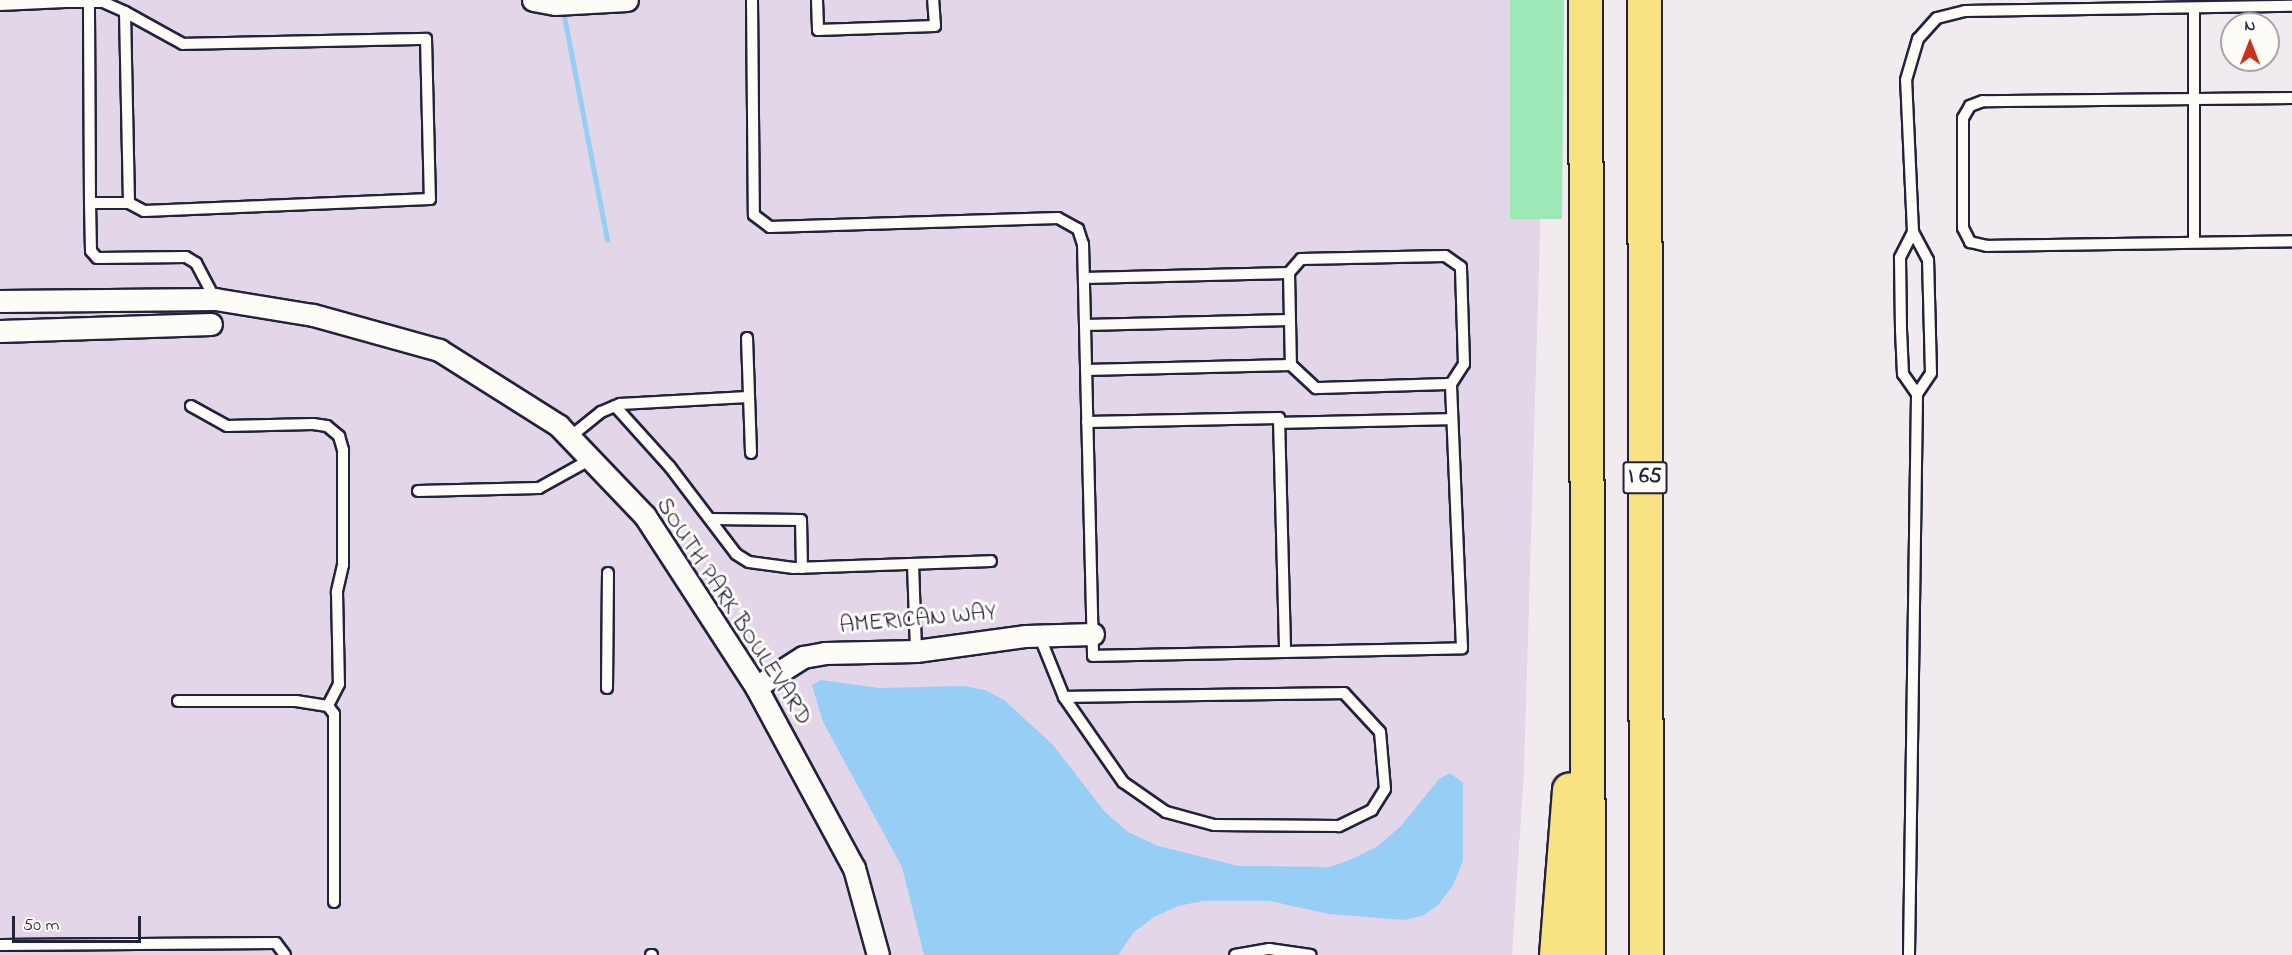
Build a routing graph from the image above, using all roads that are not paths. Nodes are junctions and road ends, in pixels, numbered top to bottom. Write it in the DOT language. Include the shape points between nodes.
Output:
graph roads {
  1 [pos="533,0"];
  2 [pos="627,0"];
  3 [pos="752,0"];
  4 [pos="817,0"];
  5 [pos="933,0"];
  6 [pos="1585,0"];
  7 [pos="1644,0"];
  8 [pos="89,2"];
  9 [pos="0,5"];
  10 [pos="2292,6"];
  11 [pos="2194,8"];
  12 [pos="125,12"];
  13 [pos="2292,98"];
  14 [pos="2192,100"];
  15 [pos="90,203"];
  16 [pos="129,203"];
  17 [pos="1913,232"];
  18 [pos="2292,241"];
  19 [pos="2194,242"];
  20 [pos="1289,273"];
  21 [pos="1084,278"];
  22 [pos="215,298"];
  23 [pos="0,301"];
  24 [pos="1290,320"];
  25 [pos="211,324"];
  26 [pos="1085,325"];
  27 [pos="0,331"];
  28 [pos="747,338"];
  29 [pos="1291,365"];
  30 [pos="1086,370"];
  31 [pos="1451,384"];
  32 [pos="1917,394"];
  33 [pos="748,397"];
  34 [pos="191,406"];
  35 [pos="615,406"];
  36 [pos="1452,419"];
  37 [pos="1087,422"];
  38 [pos="1279,423"];
  39 [pos="570,437"];
  40 [pos="751,453"];
  41 [pos="591,459"];
  42 [pos="418,492"];
  43 [pos="710,519"];
  44 [pos="991,561"];
  45 [pos="913,564"];
  46 [pos="802,568"];
  47 [pos="608,573"];
  48 [pos="1093,634"];
  49 [pos="1039,636"];
  50 [pos="1586,648"];
  51 [pos="916,651"];
  52 [pos="1285,652"];
  53 [pos="756,687"];
  54 [pos="607,688"];
  55 [pos="1065,697"];
  56 [pos="178,701"];
  57 [pos="328,706"];
  58 [pos="1645,726"];
  59 [pos="334,902"];
  60 [pos="0,945"];
  61 [pos="39,950"];
  62 [pos="1258,952"];
  63 [pos="285,955"];
  64 [pos="878,955"];
  65 [pos="1235,955"];
  66 [pos="1311,955"];
  67 [pos="1556,955"];
  68 [pos="1588,955"];
  69 [pos="1646,955"];
  70 [pos="1666,955"];
  71 [pos="1909,955"];
  1 -- 2 [label="street" via="555,4"];
  3 -- 21 [label="lane" via="754,215 770,227 1058,218 1078,229 1083,244"];
  4 -- 5 [label="lane" via="818,30 935,26"];
  6 -- 50 [label="highway"];
  7 -- 58 [label="highway, I 65"];
  8 -- 9 [label="lane"];
  8 -- 12 [label="lane" via="117,6"];
  8 -- 15 [label="lane"];
  10 -- 11 [label="lane"];
  11 -- 14 [label="lane"];
  11 -- 17 [label="lane" via="1965,11 1937,18 1918,39 1906,80"];
  12 -- 16 [label="lane"];
  12 -- 16 [label="lane" via="183,44 426,39 429,199 144,212"];
  13 -- 14 [label="lane"];
  14 -- 19 [label="lane"];
  14 -- 19 [label="lane" via="1983,101 1971,106 1963,118 1962,228 1970,242 1987,246"];
  15 -- 16 [label="lane"];
  15 -- 22 [label="lane" via="91,251 97,258 186,257 196,263"];
  17 -- 32 [label="lane" via="1900,258 1901,330 1903,374"];
  17 -- 32 [label="lane" via="1928,260 1931,373"];
  18 -- 19 [label="lane"];
  20 -- 21 [label="lane"];
  20 -- 24 [label="lane"];
  20 -- 31 [label="lane" via="1301,259 1445,256 1461,267 1464,363"];
  21 -- 26 [label="lane"];
  22 -- 23 [label="street, SOUTH PARK BOULEVARD"];
  22 -- 39 [label="street, SOUTH PARK BOULEVARD" via="313,315 439,350 560,426"];
  24 -- 26 [label="lane"];
  24 -- 29 [label="lane"];
  25 -- 27 [label="street"];
  26 -- 30 [label="lane"];
  28 -- 33 [label="lane"];
  29 -- 30 [label="lane"];
  29 -- 31 [label="lane" via="1316,388"];
  30 -- 37 [label="lane"];
  31 -- 36 [label="lane"];
  32 -- 71 [label="lane"];
  33 -- 35 [label="lane" via="649,400"];
  33 -- 40 [label="lane"];
  34 -- 57 [label="lane" via="227,426 313,424 327,426 339,436 339,684"];
  35 -- 39 [label="lane" via="601,412"];
  35 -- 43 [label="lane"];
  36 -- 38 [label="lane"];
  36 -- 52 [label="lane" via="1462,648"];
  37 -- 38 [label="lane" via="1279,418"];
  37 -- 48 [label="lane"];
  38 -- 52 [label="lane"];
  39 -- 41 [label="street, SOUTH PARK BOULEVARD"];
  41 -- 42 [label="lane" via="539,488"];
  41 -- 53 [label="street, SOUTH PARK BOULEVARD" via="645,516"];
  43 -- 46 [label="lane" via="736,554 749,562 764,567"];
  43 -- 46 [label="lane" via="801,520"];
  44 -- 45 [label="lane"];
  45 -- 46 [label="lane"];
  45 -- 51 [label="lane"];
  47 -- 54 [label="lane"];
  48 -- 49 [label="street, AMERICAN WAY"];
  48 -- 52 [label="lane" via="1093,656"];
  49 -- 51 [label="street, AMERICAN WAY"];
  49 -- 55 [label="lane"];
  50 -- 67 [label="highway" via="1559,876"];
  50 -- 68 [label="highway"];
  51 -- 53 [label="street, AMERICAN WAY" via="803,657"];
  53 -- 64 [label="street, SOUTH PARK BOULEVARD" via="854,868"];
  55 -- 55 [label="lane" via="1344,693 1380,732 1385,789 1372,810 1339,826 1214,825 1166,812 1123,782"];
  56 -- 57 [label="lane" via="296,701"];
  57 -- 59 [label="lane" via="334,714"];
  58 -- 69 [label="highway, I 65"];
  58 -- 70 [label="highway"];
  60 -- 61 [label="lane"];
  61 -- 63 [label="lane" via="276,943"];
  62 -- 65 [label="lane"];
  62 -- 66 [label="lane"];
}
